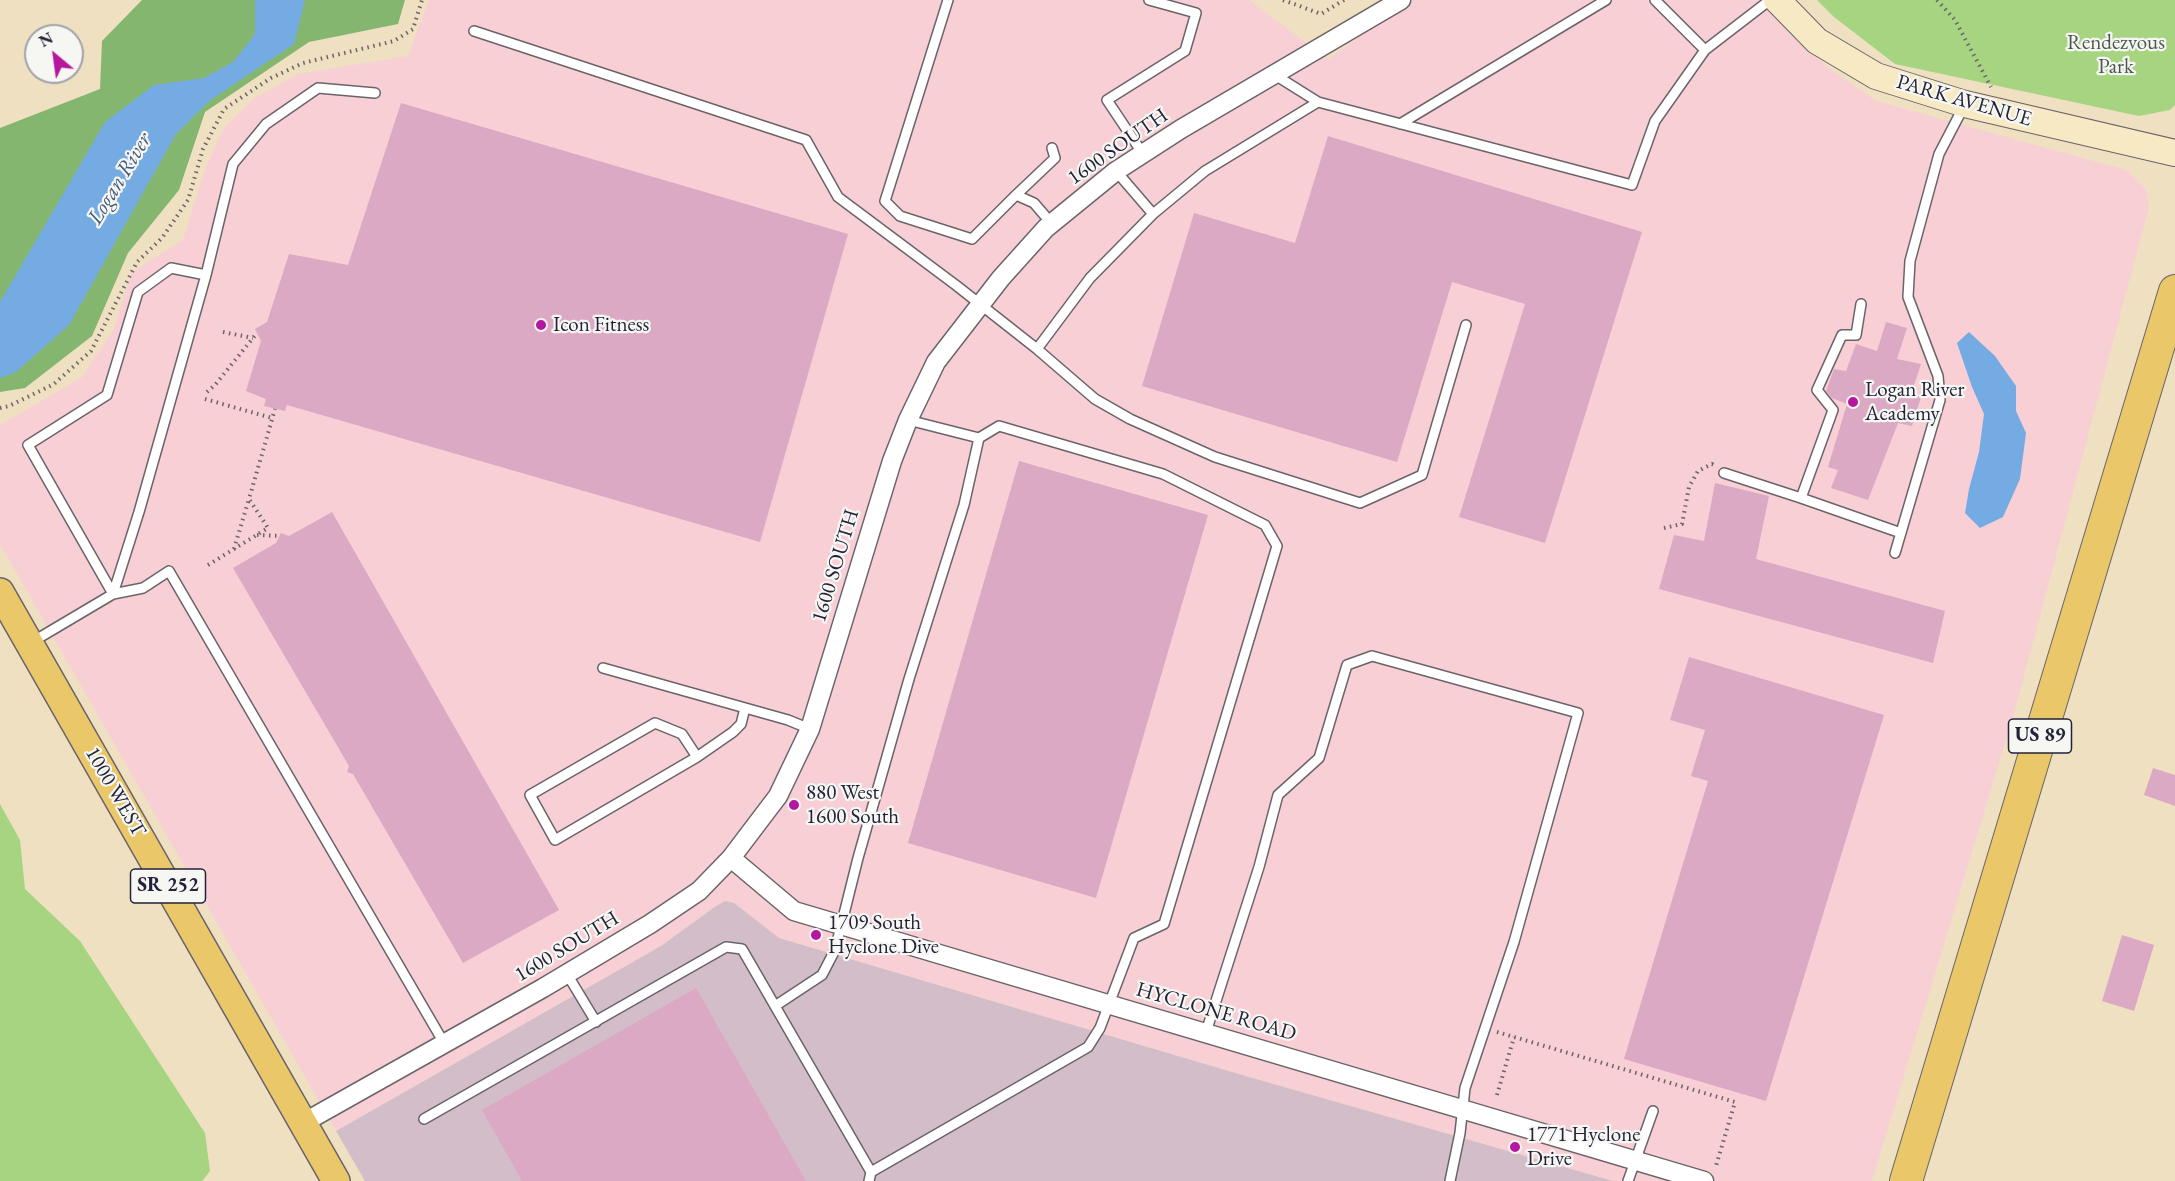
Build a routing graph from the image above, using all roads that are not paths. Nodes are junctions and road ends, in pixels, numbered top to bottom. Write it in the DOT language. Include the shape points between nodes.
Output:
graph roads {
  1 [pos="948,0"];
  2 [pos="1149,0"];
  3 [pos="1401,0"];
  4 [pos="1606,0"];
  5 [pos="1655,0"];
  6 [pos="1770,0"];
  7 [pos="1777,0"];
  8 [pos="474,31"];
  9 [pos="1705,50"];
  10 [pos="1275,75"];
  11 [pos="375,93"];
  12 [pos="1318,102"];
  13 [pos="1965,104"];
  14 [pos="1400,124"];
  15 [pos="1052,148"];
  16 [pos="2175,153"];
  17 [pos="1143,154"];
  18 [pos="1116,171"];
  19 [pos="1016,195"];
  20 [pos="1153,214"];
  21 [pos="1052,224"];
  22 [pos="206,275"];
  23 [pos="2175,291"];
  24 [pos="1861,304"];
  25 [pos="980,305"];
  26 [pos="1466,325"];
  27 [pos="1037,349"];
  28 [pos="908,420"];
  29 [pos="980,438"];
  30 [pos="1724,473"];
  31 [pos="1801,498"];
  32 [pos="1901,533"];
  33 [pos="1895,553"];
  34 [pos="0,592"];
  35 [pos="113,594"];
  36 [pos="30,643"];
  37 [pos="603,668"];
  38 [pos="745,708"];
  39 [pos="810,729"];
  40 [pos="697,757"];
  41 [pos="731,858"];
  42 [pos="840,925"];
  43 [pos="567,974"];
  44 [pos="1108,1005"];
  45 [pos="775,1006"];
  46 [pos="596,1022"];
  47 [pos="1206,1032"];
  48 [pos="444,1043"];
  49 [pos="1462,1108"];
  50 [pos="1653,1111"];
  51 [pos="424,1119"];
  52 [pos="303,1123"];
  53 [pos="1635,1161"];
  54 [pos="870,1177"];
  55 [pos="336,1181"];
  56 [pos="1449,1181"];
  57 [pos="1628,1181"];
  58 [pos="1704,1181"];
  59 [pos="1906,1181"];
  1 -- 19 [label="lane" via="885,201 900,216 972,239"];
  2 -- 17 [label="lane" via="1196,13 1185,51 1107,100"];
  3 -- 10 [label="street, 1600 SOUTH"];
  4 -- 14 [label="lane"];
  5 -- 9 [label="lane"];
  6 -- 9 [label="lane"];
  7 -- 13 [label="street, PARK AVENUE" via="1817,41 1876,76"];
  8 -- 25 [label="lane" via="806,140 838,197"];
  9 -- 14 [label="lane" via="1655,122 1632,185"];
  10 -- 12 [label="lane"];
  10 -- 17 [label="street, 1600 SOUTH"];
  11 -- 22 [label="lane" via="318,88 266,124 233,164"];
  12 -- 14 [label="lane"];
  12 -- 20 [label="lane" via="1205,171"];
  13 -- 16 [label="street, PARK AVENUE"];
  13 -- 32 [label="lane" via="1939,154 1910,261 1908,297 1938,376 1940,400"];
  15 -- 19 [label="lane" via="1055,158"];
  17 -- 18 [label="street, 1600 SOUTH"];
  18 -- 20 [label="lane"];
  18 -- 21 [label="street, 1600 SOUTH"];
  19 -- 21 [label="lane" via="1034,203"];
  20 -- 27 [label="lane" via="1090,278"];
  21 -- 25 [label="street, 1600 SOUTH"];
  22 -- 35 [label="lane"];
  22 -- 35 [label="lane" via="171,268 138,292 107,395 28,445"];
  23 -- 59 [label="highway, US 89"];
  24 -- 31 [label="lane" via="1856,335 1842,335 1817,390 1833,410"];
  25 -- 27 [label="lane"];
  25 -- 28 [label="street, 1600 SOUTH" via="936,362"];
  26 -- 27 [label="lane" via="1422,475 1360,503 1215,457 1130,419 1095,399"];
  28 -- 29 [label="lane"];
  28 -- 39 [label="street, 1600 SOUTH"];
  29 -- 42 [label="lane" via="964,505 909,679"];
  29 -- 44 [label="lane" via="999,426 1163,474 1264,525 1277,546 1164,924 1134,939"];
  30 -- 31 [label="lane"];
  31 -- 32 [label="lane"];
  32 -- 33 [label="lane"];
  34 -- 36 [label="main road, 1000 WEST / SR 252"];
  35 -- 36 [label="lane"];
  35 -- 48 [label="lane" via="143,588 169,571"];
  36 -- 52 [label="main road, 1000 WEST / SR 252"];
  37 -- 38 [label="lane"];
  38 -- 39 [label="lane"];
  38 -- 40 [label="lane" via="741,724"];
  39 -- 41 [label="street, 1600 SOUTH" via="778,796"];
  40 -- 40 [label="lane" via="555,840 530,795 655,723 682,734"];
  41 -- 42 [label="street, HYCLONE ROAD" via="794,911"];
  41 -- 43 [label="street, 1600 SOUTH" via="699,891"];
  42 -- 44 [label="street, HYCLONE ROAD"];
  42 -- 45 [label="lane" via="835,950 822,975"];
  43 -- 46 [label="lane"];
  43 -- 48 [label="street, 1600 SOUTH"];
  44 -- 47 [label="street, HYCLONE ROAD"];
  44 -- 54 [label="lane" via="1088,1047"];
  45 -- 46 [label="lane" via="742,949 726,947"];
  45 -- 54 [label="lane"];
  46 -- 51 [label="lane"];
  47 -- 49 [label="street, HYCLONE ROAD"];
  47 -- 49 [label="lane" via="1278,795 1319,758 1347,665 1372,656 1578,713 1514,942"];
  48 -- 52 [label="street, 1600 SOUTH"];
  49 -- 53 [label="street, HYCLONE ROAD"];
  49 -- 56 [label="lane"];
  50 -- 53 [label="lane"];
  52 -- 55 [label="main road, 1000 WEST / SR 252"];
  53 -- 57 [label="lane"];
  53 -- 58 [label="street, HYCLONE ROAD"];
}
